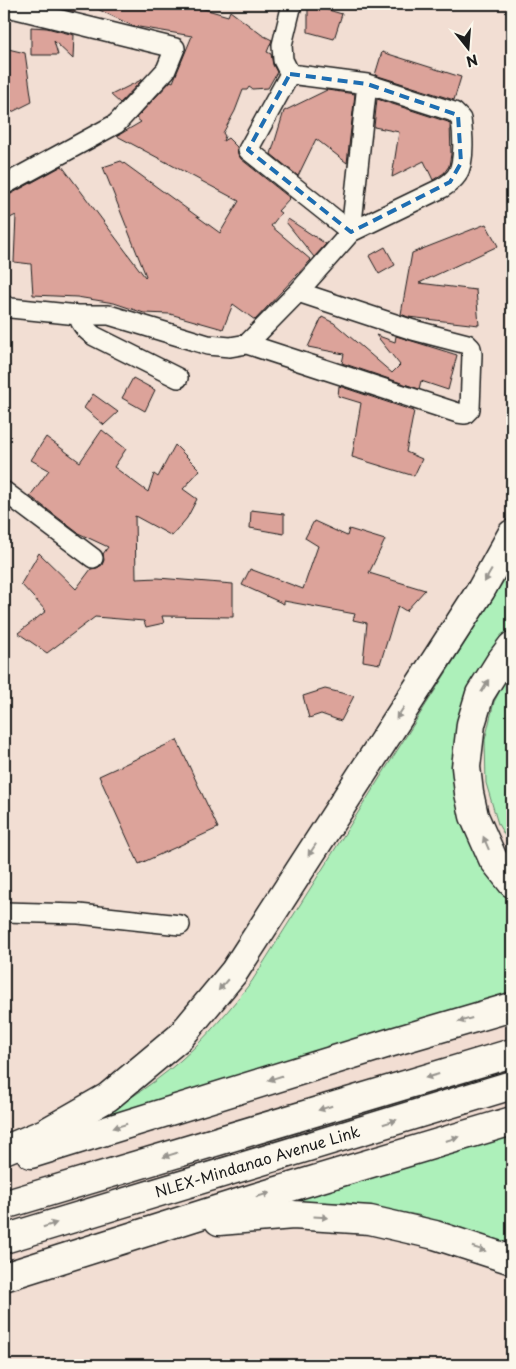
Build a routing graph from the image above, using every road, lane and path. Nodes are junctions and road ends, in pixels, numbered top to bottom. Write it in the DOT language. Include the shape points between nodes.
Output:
graph roads {
  1 [pos="292,4"];
  2 [pos="4,6"];
  3 [pos="290,74"];
  4 [pos="368,84"];
  5 [pos="4,185"];
  6 [pos="351,232"];
  7 [pos="298,292"];
  8 [pos="4,305"];
  9 [pos="78,315"];
  10 [pos="247,344"];
  11 [pos="178,378"];
  12 [pos="6,497"];
  13 [pos="512,534"];
  14 [pos="93,558"];
  15 [pos="512,646"];
  16 [pos="512,883"];
  17 [pos="4,912"];
  18 [pos="180,925"];
  19 [pos="512,1007"];
  20 [pos="512,1053"];
  21 [pos="512,1085"];
  22 [pos="512,1121"];
  23 [pos="4,1150"];
  24 [pos="4,1162"];
  25 [pos="4,1205"];
  26 [pos="4,1239"];
  27 [pos="100,1246"];
  28 [pos="512,1260"];
  29 [pos="4,1277"];
  1 -- 3 [label="street" via="282,45 283,60"];
  2 -- 5 [label="street" via="175,48 166,70 116,124"];
  3 -- 4 [label="street"];
  3 -- 6 [label="street" via="248,150"];
  4 -- 6 [label="street"];
  4 -- 6 [label="street" via="458,115 462,126 461,162 457,174 442,188"];
  6 -- 7 [label="street"];
  7 -- 10 [label="street"];
  7 -- 10 [label="street" via="467,344 472,354 470,410 465,414 458,413"];
  8 -- 9 [label="street"];
  9 -- 10 [label="street" via="109,315 208,345 230,347"];
  9 -- 11 [label="street" via="80,322 94,336"];
  12 -- 14 [label="street"];
  13 -- 23 [label="highway, one-way" via="480,590 228,979 180,1037 108,1097 45,1133"];
  16 -- 15 [label="highway, one-way" via="493,859 474,816 466,767 471,724 480,694"];
  17 -- 18 [label="street" via="79,914"];
  19 -- 24 [label="highway, one-way"];
  20 -- 25 [label="highway, one-way"];
  26 -- 21 [label="highway, NLEX-Mindanao Avenue Link, one-way"];
  27 -- 22 [label="highway, one-way"];
  27 -- 28 [label="highway, one-way" via="224,1220 293,1215 370,1220 435,1235"];
  27 -- 29 [label="highway"];
}
